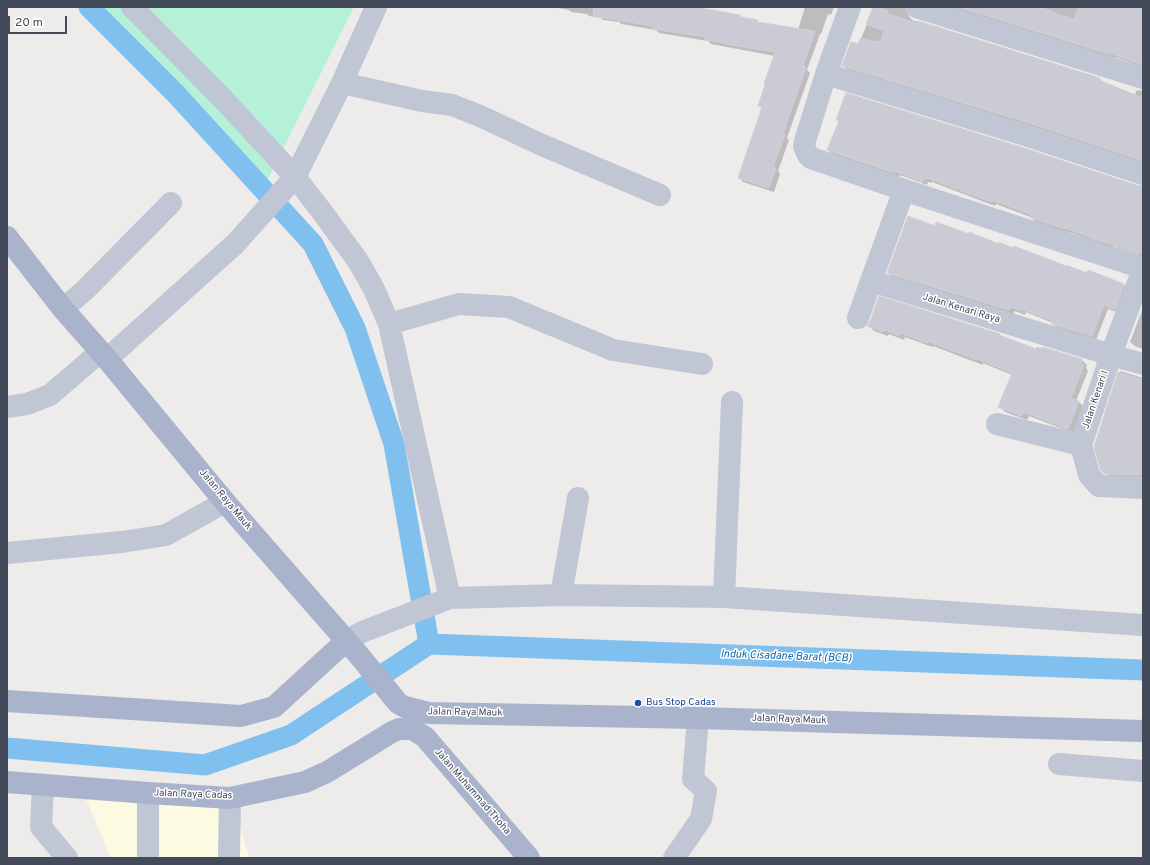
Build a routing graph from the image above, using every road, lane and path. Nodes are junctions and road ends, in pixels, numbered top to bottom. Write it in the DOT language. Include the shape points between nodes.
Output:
graph roads {
  1 [pos="132,7"];
  2 [pos="376,7"];
  3 [pos="850,7"];
  4 [pos="916,7"];
  5 [pos="826,74"];
  6 [pos="1143,78"];
  7 [pos="342,83"];
  8 [pos="1143,174"];
  9 [pos="289,184"];
  10 [pos="904,190"];
  11 [pos="660,196"];
  12 [pos="171,203"];
  13 [pos="7,237"];
  14 [pos="1143,269"];
  15 [pos="871,281"];
  16 [pos="63,309"];
  17 [pos="858,318"];
  18 [pos="389,324"];
  19 [pos="1111,355"];
  20 [pos="103,356"];
  21 [pos="702,364"];
  22 [pos="1143,364"];
  23 [pos="732,402"];
  24 [pos="7,407"];
  25 [pos="997,424"];
  26 [pos="1081,445"];
  27 [pos="1143,488"];
  28 [pos="578,498"];
  29 [pos="226,502"];
  30 [pos="7,553"];
  31 [pos="561,595"];
  32 [pos="724,597"];
  33 [pos="440,602"];
  34 [pos="1143,625"];
  35 [pos="355,642"];
  36 [pos="7,701"];
  37 [pos="698,718"];
  38 [pos="412,729"];
  39 [pos="1143,731"];
  40 [pos="1059,764"];
  41 [pos="1143,771"];
  42 [pos="7,782"];
  43 [pos="42,785"];
  44 [pos="148,793"];
  45 [pos="230,798"];
  46 [pos="67,858"];
  47 [pos="148,858"];
  48 [pos="229,858"];
  49 [pos="529,858"];
  50 [pos="674,858"];
  1 -- 9 [label="street" via="222,98"];
  2 -- 7 [label="street"];
  3 -- 5 [label="street"];
  4 -- 6 [label="street"];
  5 -- 8 [label="street"];
  5 -- 10 [label="street" via="805,141 804,146 808,155"];
  7 -- 9 [label="street"];
  7 -- 11 [label="street" via="452,105"];
  9 -- 18 [label="street" via="323,213 358,261"];
  9 -- 20 [label="street" via="235,244"];
  10 -- 14 [label="street"];
  10 -- 15 [label="street"];
  12 -- 16 [label="street"];
  13 -- 16 [label="main road, Jalan Raya Mauk"];
  14 -- 19 [label="street, Jalan Kenari I"];
  15 -- 17 [label="street"];
  15 -- 19 [label="street, Jalan Kenari Raya"];
  16 -- 20 [label="main road, Jalan Raya Mauk"];
  18 -- 21 [label="street" via="460,304 509,307 614,350"];
  18 -- 33 [label="street"];
  19 -- 22 [label="street, Jalan Kenari Raya"];
  19 -- 26 [label="street, Jalan Kenari I"];
  20 -- 24 [label="street" via="50,395 27,404"];
  20 -- 29 [label="main road, Jalan Raya Mauk"];
  23 -- 32 [label="street"];
  25 -- 26 [label="street"];
  26 -- 27 [label="street" via="1089,475 1098,486"];
  28 -- 31 [label="street"];
  29 -- 30 [label="street" via="166,535 122,542"];
  29 -- 35 [label="main road, Jalan Raya Mauk"];
  31 -- 32 [label="street"];
  31 -- 33 [label="street"];
  32 -- 34 [label="street"];
  33 -- 35 [label="street"];
  35 -- 36 [label="main road" via="274,707 241,716"];
  35 -- 37 [label="main road, Jalan Raya Mauk" via="398,703 428,713"];
  37 -- 39 [label="main road, Jalan Raya Mauk"];
  37 -- 50 [label="street" via="693,779 706,791 701,818"];
  38 -- 45 [label="main road, Jalan Raya Cadas" via="392,732 328,772 305,782"];
  38 -- 49 [label="main road, Jalan Muhammad Thoha" via="425,737"];
  40 -- 41 [label="street"];
  42 -- 43 [label="main road, Jalan Raya Cadas"];
  43 -- 44 [label="main road, Jalan Raya Cadas"];
  43 -- 46 [label="street" via="40,827"];
  44 -- 45 [label="main road, Jalan Raya Cadas"];
  44 -- 47 [label="street"];
  45 -- 48 [label="street"];
}
